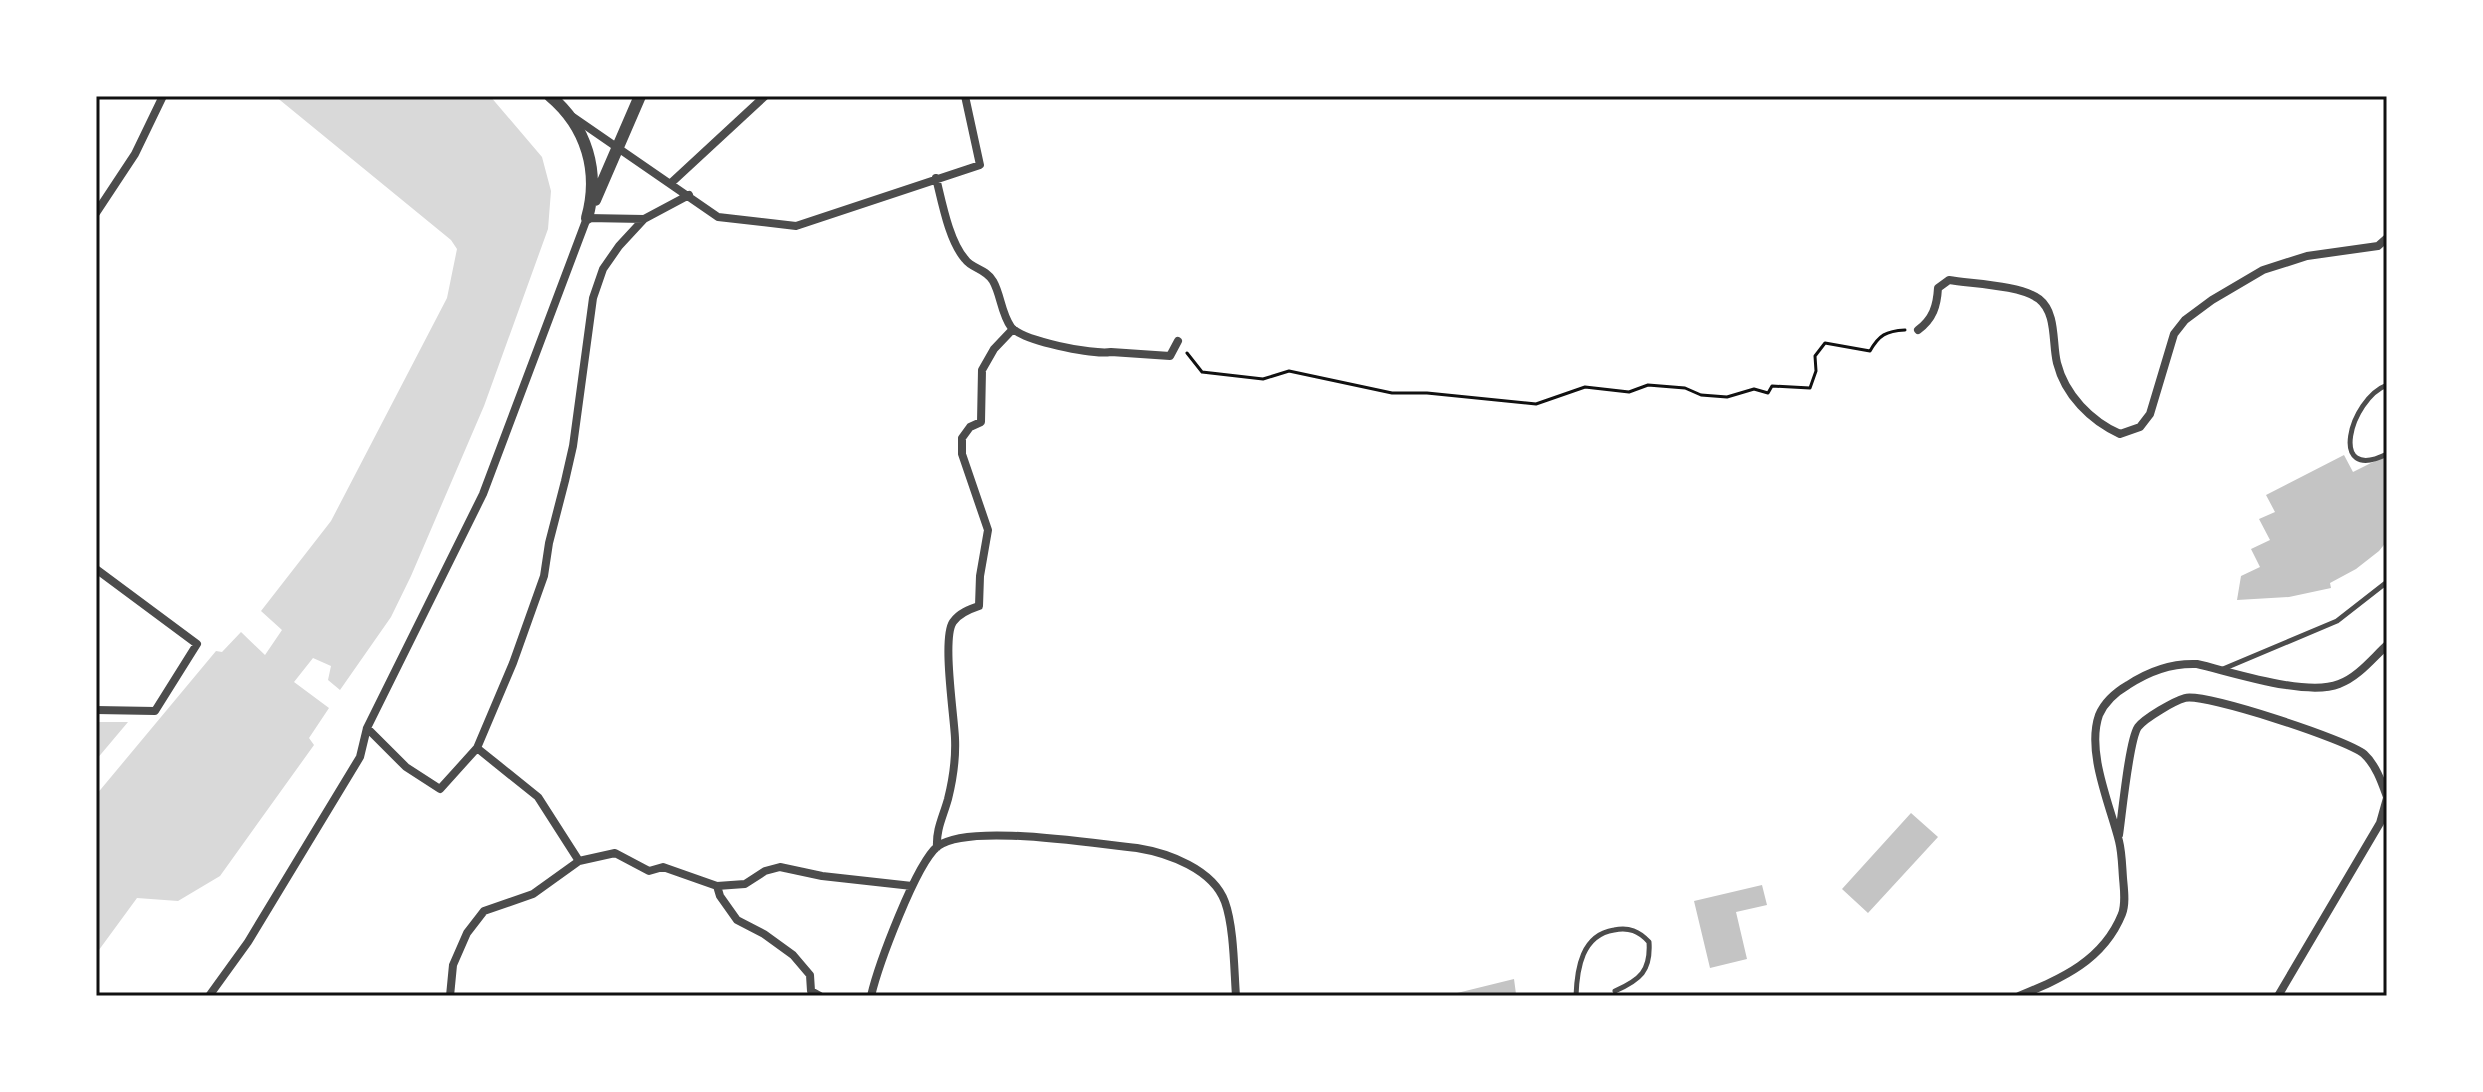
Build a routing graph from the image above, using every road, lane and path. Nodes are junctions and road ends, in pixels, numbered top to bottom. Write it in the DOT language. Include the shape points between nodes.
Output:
graph roads {
  1 [pos="163,96"];
  2 [pos="550,96"];
  3 [pos="640,96"];
  4 [pos="765,96"];
  5 [pos="965,96"];
  6 [pos="568,114"];
  7 [pos="619,147"];
  8 [pos="936,178"];
  9 [pos="671,183"];
  10 [pos="689,195"];
  11 [pos="96,213"];
  12 [pos="587,218"];
  13 [pos="644,219"];
  14 [pos="2387,238"];
  15 [pos="1013,329"];
  16 [pos="1918,330"];
  17 [pos="1178,341"];
  18 [pos="2387,385"];
  19 [pos="2387,454"];
  20 [pos="96,569"];
  21 [pos="2387,582"];
  22 [pos="2387,645"];
  23 [pos="2222,669"];
  24 [pos="96,710"];
  25 [pos="367,728"];
  26 [pos="477,748"];
  27 [pos="2387,798"];
  28 [pos="2118,840"];
  29 [pos="937,847"];
  30 [pos="579,861"];
  31 [pos="717,886"];
  32 [pos="912,886"];
  33 [pos="1615,991"];
  34 [pos="209,996"];
  35 [pos="450,996"];
  36 [pos="820,996"];
  37 [pos="871,996"];
  38 [pos="1236,996"];
  39 [pos="1576,996"];
  40 [pos="2019,996"];
  41 [pos="2278,996"];
  1 -- 11 [label="street" via="135,154"];
  2 -- 6 [label="street"];
  3 -- 7 [label="street"];
  4 -- 9 [label="street"];
  5 -- 8 [label="street" via="980,165"];
  6 -- 7 [label="street"];
  6 -- 12 [label="street" via="589,157 593,186"];
  7 -- 9 [label="street"];
  7 -- 12 [label="street"];
  8 -- 10 [label="street" via="796,226 718,217"];
  8 -- 15 [label="street" via="948,226 965,261 983,269 994,282"];
  9 -- 10 [label="street"];
  10 -- 13 [label="street"];
  12 -- 13 [label="street"];
  12 -- 25 [label="street" via="483,494"];
  13 -- 26 [label="street" via="603,269 593,298 573,446 544,576"];
  14 -- 16 [label="street" via="2378,246 2307,256 2263,270 2212,300 2174,334 2150,414 2140,427 2120,434 2072,398 2057,365 2051,320 2042,301 2027,292 1949,280 1938,288 1937,306"];
  15 -- 17 [label="street" via="1101,354 1170,356"];
  15 -- 29 [label="street" via="982,370 981,422 962,438 962,454 988,530 979,606 952,622 948,643 955,773 936,832"];
  16 -- 17 [label="path" via="1891,330 1878,336 1870,351 1825,343 1815,356 1810,388 1772,386 1768,393 1754,389 1727,397 1648,385 1629,392 1585,387 1536,404 1392,393 1289,371 1263,379 1202,372"];
  18 -- 19 [label="lane" via="2364,404 2348,443 2356,457 2367,461"];
  20 -- 24 [label="street" via="197,644 155,711"];
  21 -- 23 [label="lane" via="2337,621"];
  22 -- 23 [label="street" via="2336,686 2291,686"];
  23 -- 28 [label="street" via="2185,663 2161,668 2116,693 2100,712 2096,754"];
  25 -- 26 [label="street" via="406,767 440,789"];
  25 -- 34 [label="street" via="360,757 248,942"];
  26 -- 30 [label="street" via="538,797"];
  27 -- 28 [label="street" via="2364,753 2308,729 2186,698 2137,727"];
  27 -- 41 [label="street" via="2380,823"];
  28 -- 40 [label="street" via="2123,911 2109,938 2080,967"];
  29 -- 32 [label="street"];
  29 -- 38 [label="street" via="987,834 1137,848 1177,859 1221,894 1228,914"];
  30 -- 31 [label="street" via="615,853 649,871 663,867"];
  30 -- 35 [label="street" via="533,894 484,911 453,965"];
  31 -- 32 [label="street" via="745,884 780,867"];
  31 -- 36 [label="street" via="737,920 793,955 810,975 811,991"];
  32 -- 37 [label="street"];
  33 -- 39 [label="lane" via="1645,973 1649,942 1638,931 1598,933 1585,947"];
}
